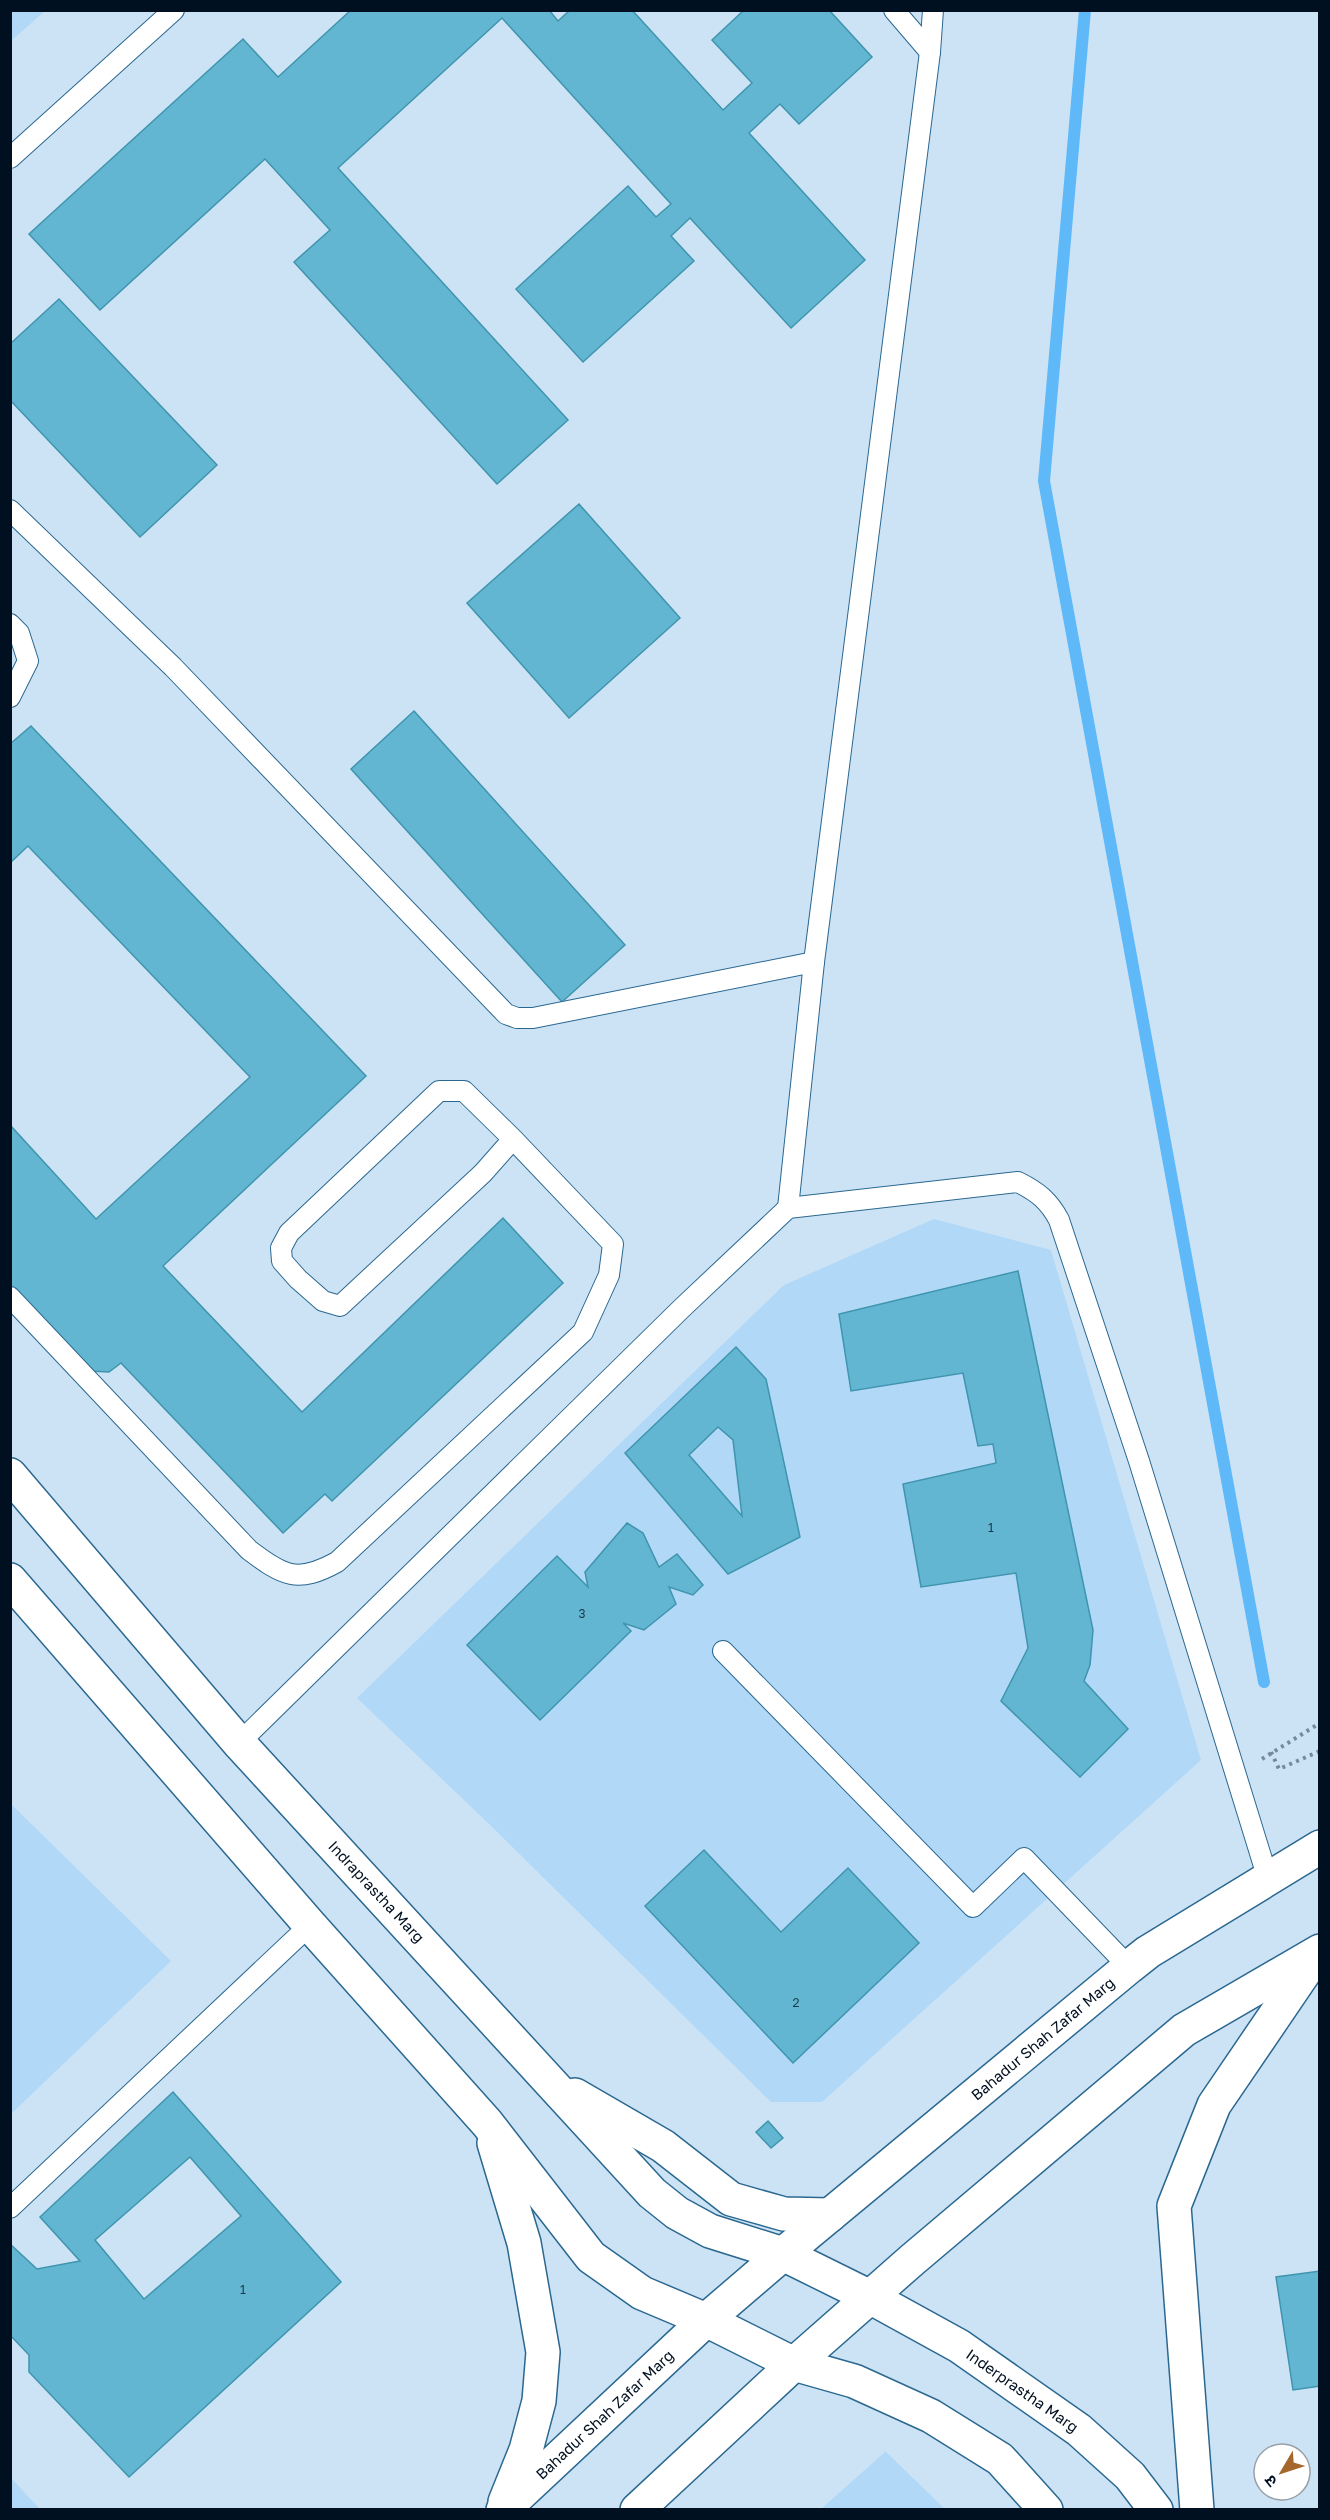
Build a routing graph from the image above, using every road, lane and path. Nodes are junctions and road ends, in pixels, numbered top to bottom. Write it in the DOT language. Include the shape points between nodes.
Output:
graph roads {
  1 [pos="174,10"];
  2 [pos="894,10"];
  3 [pos="933,10"];
  4 [pos="930,52"];
  5 [pos="10,158"];
  6 [pos="10,510"];
  7 [pos="10,624"];
  8 [pos="10,697"];
  9 [pos="814,962"];
  10 [pos="513,1139"];
  11 [pos="788,1208"];
  12 [pos="10,1297"];
  13 [pos="10,1475"];
  14 [pos="10,1580"];
  15 [pos="723,1651"];
  16 [pos="1320,1723"];
  17 [pos="239,1743"];
  18 [pos="1320,1751"];
  19 [pos="1271,1752"];
  20 [pos="1256,1763"];
  21 [pos="1320,1847"];
  22 [pos="1268,1879"];
  23 [pos="310,1926"];
  24 [pos="1319,1951"];
  25 [pos="1129,1967"];
  26 [pos="547,2078"];
  27 [pos="487,2123"];
  28 [pos="10,2208"];
  29 [pos="830,2215"];
  30 [pos="783,2254"];
  31 [pos="870,2297"];
  32 [pos="706,2320"];
  33 [pos="794,2364"];
  34 [pos="502,2510"];
  35 [pos="637,2510"];
  36 [pos="1046,2510"];
  37 [pos="1156,2510"];
  38 [pos="1197,2510"];
  1 -- 5 [label="lane"];
  2 -- 4 [label="lane"];
  3 -- 4 [label="lane"];
  4 -- 9 [label="lane"];
  6 -- 9 [label="lane" via="173,667 506,1014 532,1018"];
  7 -- 8 [label="lane" via="20,633 28,661"];
  9 -- 11 [label="lane"];
  10 -- 10 [label="lane" via="483,1173 340,1306 322,1301 282,1261 281,1248 289,1233 439,1091 464,1090"];
  10 -- 12 [label="lane" via="613,1244 609,1275 582,1332 337,1562 298,1577 269,1565 249,1550"];
  11 -- 17 [label="lane"];
  11 -- 22 [label="lane" via="1018,1182 1037,1191 1051,1204 1139,1461"];
  13 -- 17 [label="main road, Indraprastha Marg"];
  14 -- 23 [label="main road"];
  15 -- 25 [label="lane" via="973,1907 1024,1858"];
  16 -- 19 [label="path"];
  17 -- 26 [label="main road, Indraprastha Marg"];
  18 -- 19 [label="path" via="1279,1769"];
  19 -- 20 [label="path"];
  21 -- 22 [label="main road, Bahadur Shah Zafar Marg"];
  22 -- 25 [label="main road, Bahadur Shah Zafar Marg"];
  23 -- 27 [label="main road"];
  23 -- 28 [label="lane"];
  24 -- 31 [label="main road" via="1184,2030"];
  24 -- 38 [label="main road" via="1214,2105 1174,2206"];
  25 -- 29 [label="main road, Bahadur Shah Zafar Marg"];
  26 -- 29 [label="main road" via="663,2146 731,2199 784,2214"];
  26 -- 30 [label="main road, Indraprastha Marg" via="652,2193 676,2213 710,2231"];
  27 -- 32 [label="main road" via="591,2257 642,2293"];
  27 -- 34 [label="main road" via="524,2243 543,2352 539,2401 526,2450"];
  29 -- 30 [label="main road, Bahadur Shah Zafar Marg"];
  30 -- 31 [label="main road, Inderprastha Marg"];
  30 -- 32 [label="main road, Bahadur Shah Zafar Marg"];
  31 -- 33 [label="main road"];
  31 -- 37 [label="main road, Inderprastha Marg" via="959,2346 1079,2430 1130,2476"];
  32 -- 33 [label="main road"];
  32 -- 34 [label="main road, Bahadur Shah Zafar Marg"];
  33 -- 35 [label="main road"];
  33 -- 36 [label="main road" via="854,2380 931,2416 1000,2459"];
}
